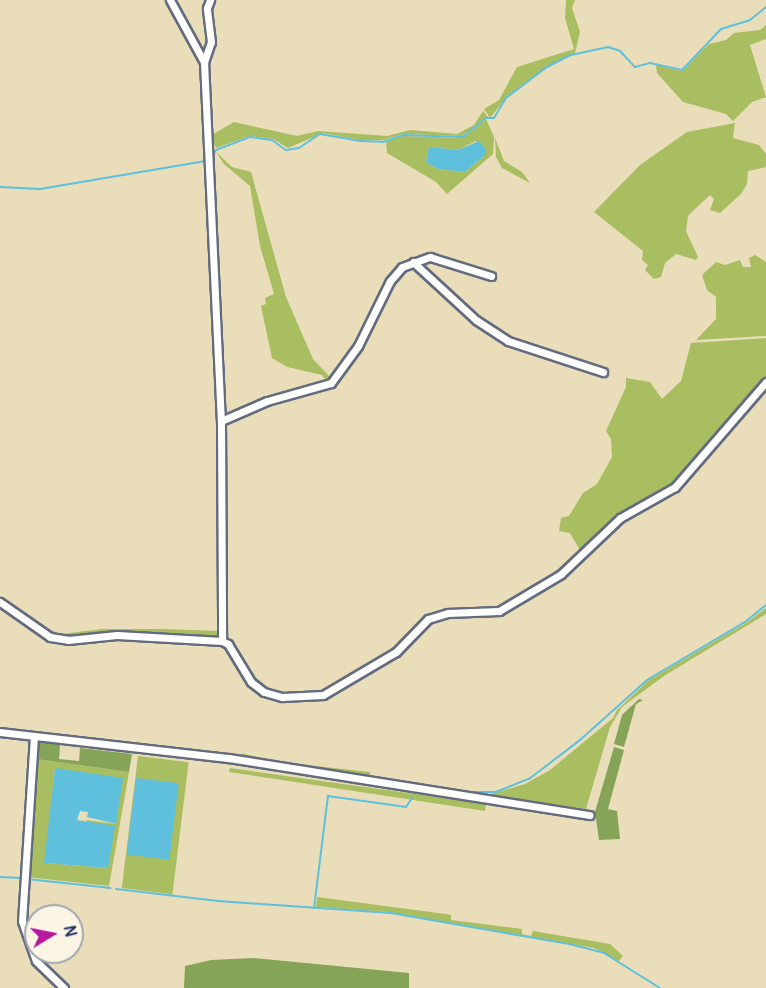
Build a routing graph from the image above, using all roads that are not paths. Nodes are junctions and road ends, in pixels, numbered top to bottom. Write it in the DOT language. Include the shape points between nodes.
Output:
graph roads {
  1 [pos="170,0"];
  2 [pos="210,0"];
  3 [pos="204,62"];
  4 [pos="413,262"];
  5 [pos="491,276"];
  6 [pos="603,372"];
  7 [pos="766,382"];
  8 [pos="220,421"];
  9 [pos="0,602"];
  10 [pos="222,641"];
  11 [pos="0,732"];
  12 [pos="34,736"];
  13 [pos="590,815"];
  14 [pos="64,988"];
  1 -- 3 [label="street"];
  2 -- 3 [label="street" via="207,8 211,42"];
  3 -- 8 [label="street"];
  4 -- 5 [label="street" via="425,257 438,258 468,272"];
  4 -- 6 [label="street" via="476,320 508,341"];
  4 -- 8 [label="street" via="390,281 358,346 331,383 267,401"];
  7 -- 10 [label="street" via="675,487 620,518 561,574 499,611 448,613 428,619 396,652 331,691 302,697 264,692 251,682 228,644"];
  8 -- 10 [label="street"];
  9 -- 10 [label="street" via="50,637 68,640 117,635"];
  11 -- 12 [label="street"];
  12 -- 13 [label="street" via="229,758"];
  12 -- 14 [label="street" via="22,921 36,961"];
}
